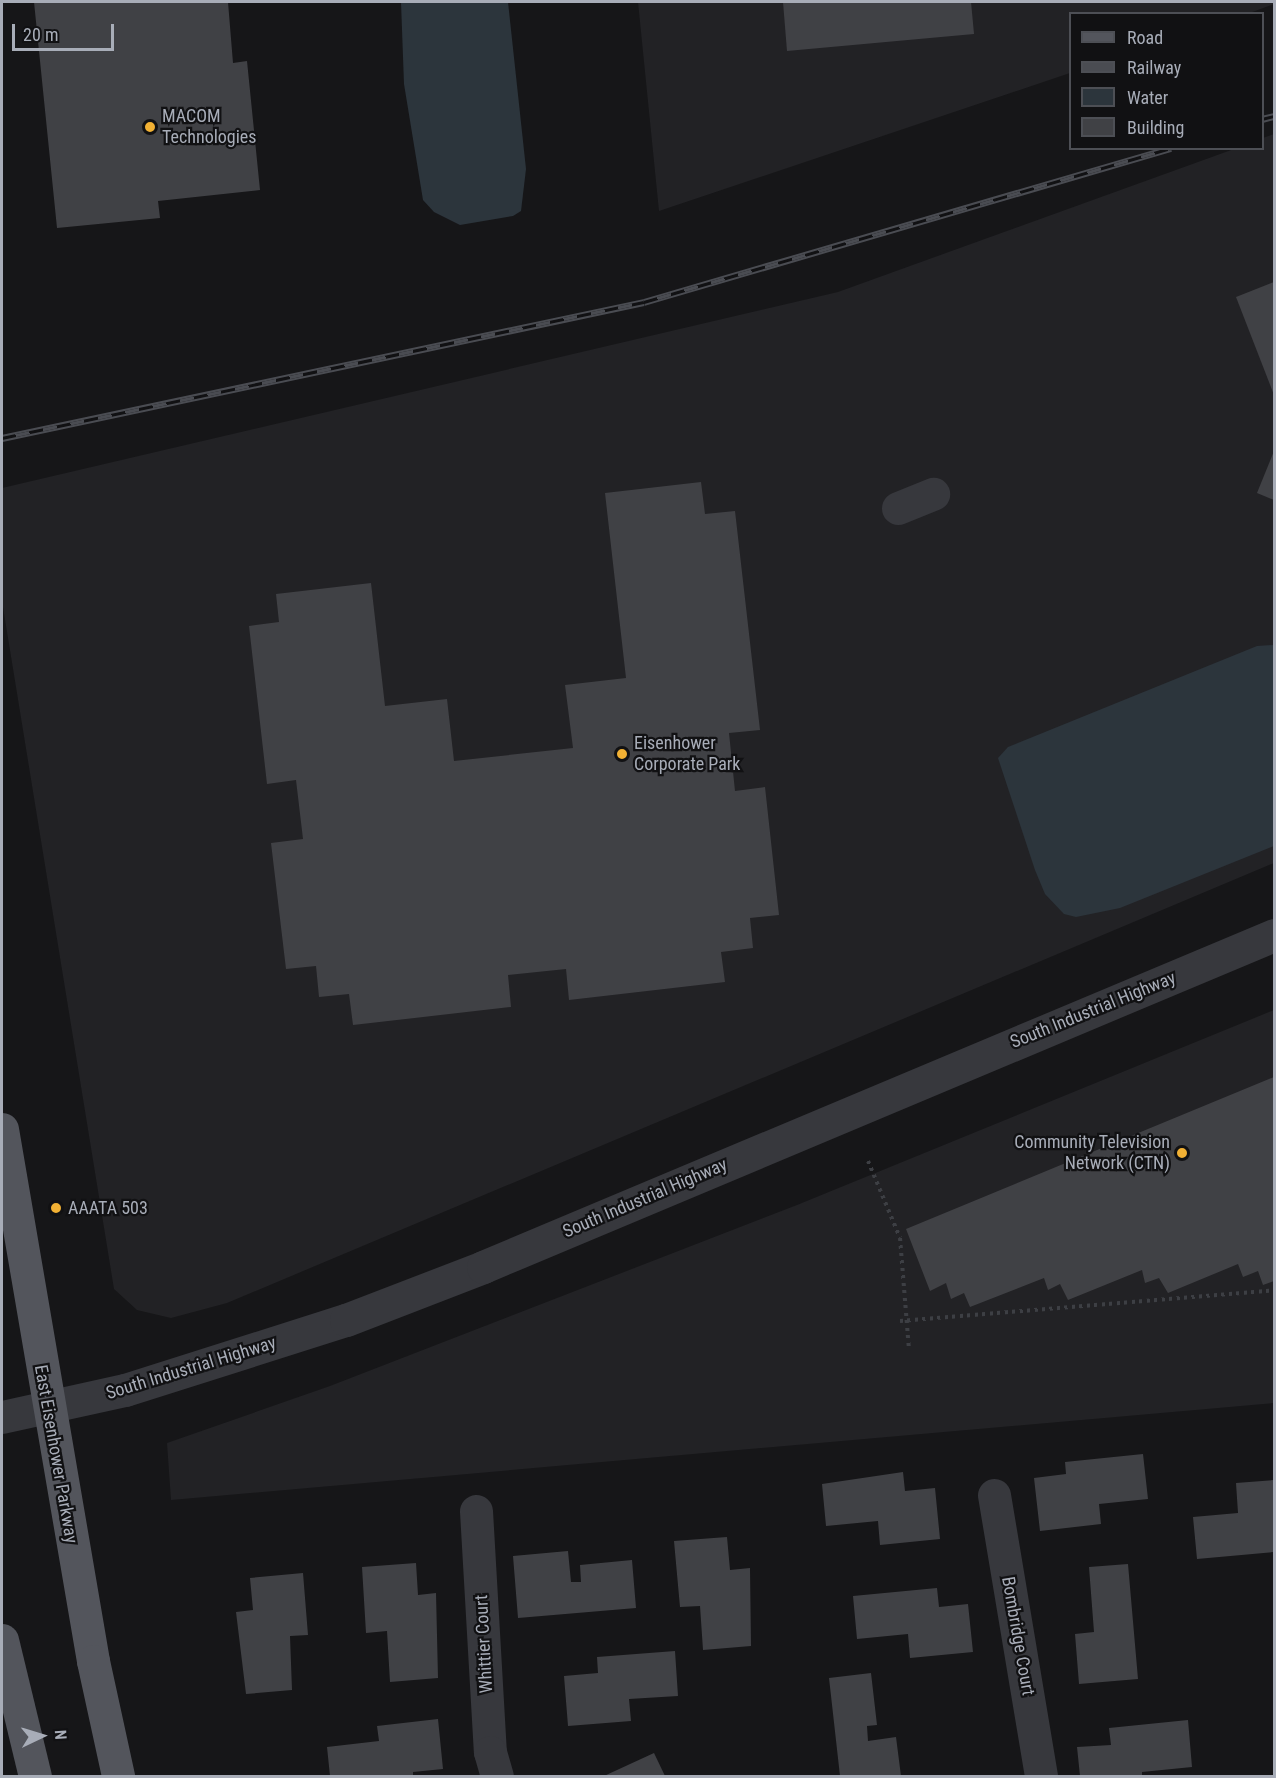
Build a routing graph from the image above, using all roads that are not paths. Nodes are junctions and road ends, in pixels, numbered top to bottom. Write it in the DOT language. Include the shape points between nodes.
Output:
graph roads {
  1 [pos="933,494"];
  2 [pos="898,508"];
  3 [pos="1275,935"];
  4 [pos="2,1129"];
  5 [pos="48,1408"];
  6 [pos="2,1417"];
  7 [pos="994,1495"];
  8 [pos="476,1511"];
  9 [pos="2,1640"];
  10 [pos="35,1776"];
  11 [pos="118,1776"];
  12 [pos="497,1776"];
  13 [pos="1041,1776"];
  1 -- 2 [label="street"];
  3 -- 5 [label="street, South Industrial Highway" via="420,1292 125,1390"];
  4 -- 5 [label="main road, East Eisenhower Parkway"];
  5 -- 6 [label="street, South Industrial Highway"];
  5 -- 11 [label="main road, East Eisenhower Parkway"];
  7 -- 13 [label="street, Bombridge Court"];
  8 -- 12 [label="street, Whittier Court" via="490,1752"];
  9 -- 10 [label="main road"];
}
